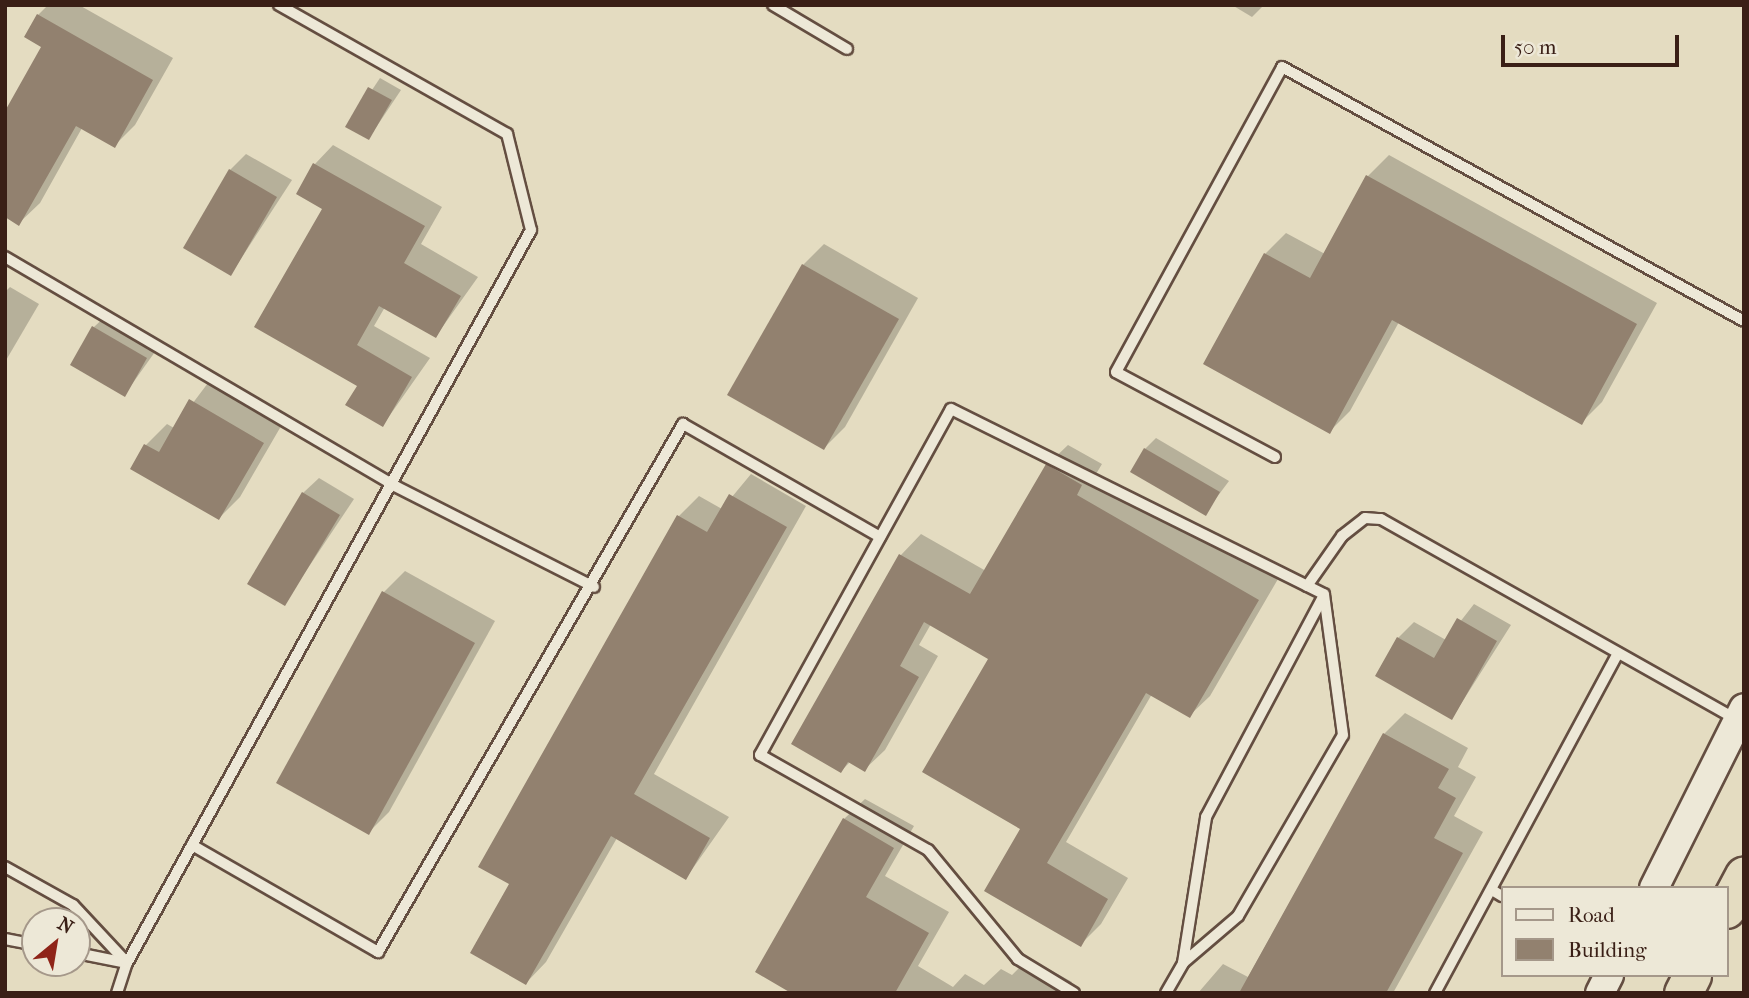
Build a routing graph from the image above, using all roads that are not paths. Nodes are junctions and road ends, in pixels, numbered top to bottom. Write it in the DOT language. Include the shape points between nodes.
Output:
graph roads {
  1 [pos="279,5"];
  2 [pos="773,5"];
  3 [pos="847,49"];
  4 [pos="5,257"];
  5 [pos="1744,321"];
  6 [pos="1275,457"];
  7 [pos="394,486"];
  8 [pos="880,537"];
  9 [pos="1307,586"];
  10 [pos="594,587"];
  11 [pos="1324,594"];
  12 [pos="1618,653"];
  13 [pos="1741,714"];
  14 [pos="192,845"];
  15 [pos="5,867"];
  16 [pos="1744,875"];
  17 [pos="1655,886"];
  18 [pos="1492,890"];
  19 [pos="1500,895"];
  20 [pos="1728,905"];
  21 [pos="91,956"];
  22 [pos="127,963"];
  23 [pos="1183,963"];
  24 [pos="1608,977"];
  25 [pos="1691,977"];
  26 [pos="117,993"];
  27 [pos="1074,993"];
  28 [pos="1166,993"];
  29 [pos="1435,993"];
  30 [pos="1600,993"];
  31 [pos="1683,993"];
  1 -- 7 [label="lane" via="507,134 531,230"];
  2 -- 3 [label="lane"];
  4 -- 7 [label="lane"];
  5 -- 6 [label="lane" via="1283,67 1116,372"];
  7 -- 10 [label="lane"];
  7 -- 14 [label="lane"];
  8 -- 9 [label="lane" via="951,409"];
  8 -- 10 [label="lane" via="683,424"];
  8 -- 27 [label="lane" via="760,755 928,850 1018,959"];
  9 -- 11 [label="lane"];
  9 -- 12 [label="lane" via="1350,530 1365,518 1381,519"];
  10 -- 14 [label="lane" via="378,952"];
  11 -- 23 [label="lane" via="1206,817"];
  11 -- 23 [label="lane" via="1343,735 1238,916"];
  12 -- 13 [label="lane"];
  12 -- 18 [label="lane"];
  13 -- 17 [label="main road"];
  14 -- 22 [label="lane"];
  15 -- 22 [label="lane" via="73,905"];
  16 -- 20 [label="highway"];
  18 -- 19 [label="lane"];
  18 -- 29 [label="lane"];
  21 -- 22 [label="lane"];
  22 -- 26 [label="lane"];
  23 -- 28 [label="lane"];
  24 -- 30 [label="main road"];
  25 -- 31 [label="highway"];
}
